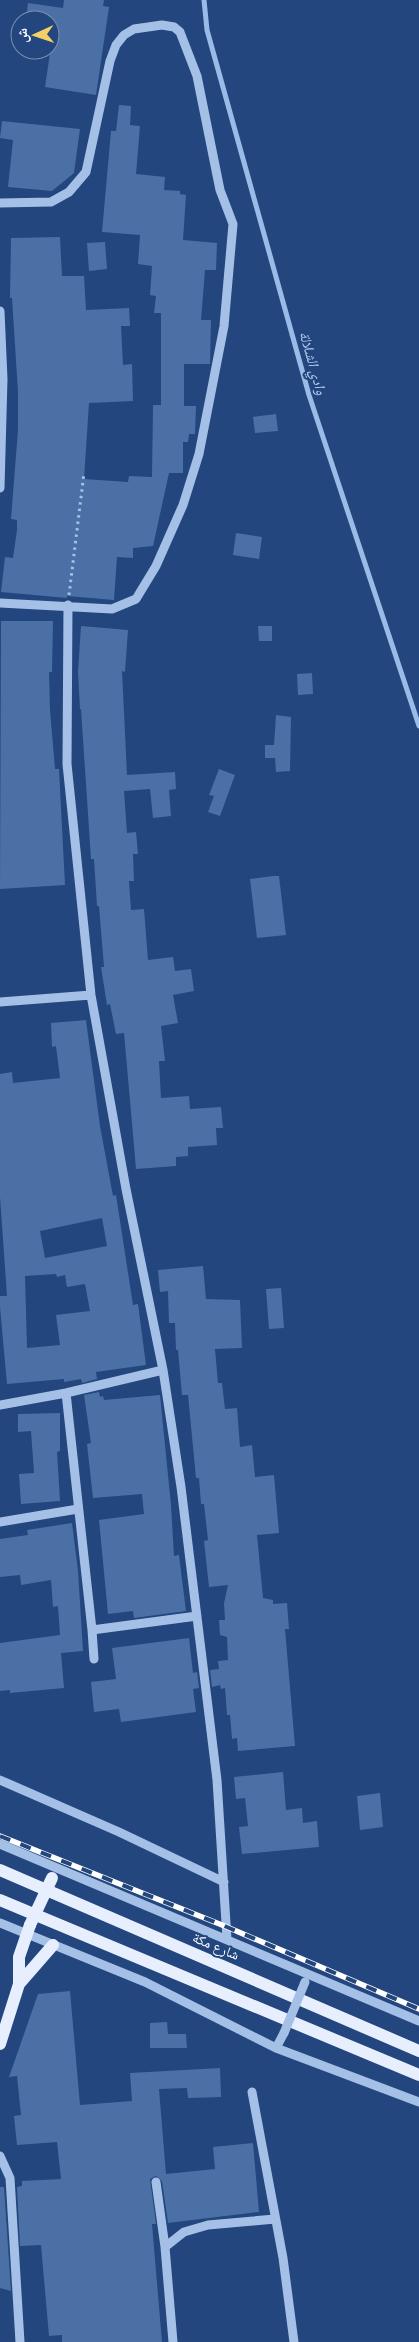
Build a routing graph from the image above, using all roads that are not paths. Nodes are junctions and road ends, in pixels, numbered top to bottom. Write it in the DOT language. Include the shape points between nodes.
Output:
graph roads {
  1 [pos="0,203"];
  2 [pos="0,310"];
  3 [pos="0,488"];
  4 [pos="0,603"];
  5 [pos="68,605"];
  6 [pos="90,995"];
  7 [pos="0,1002"];
  8 [pos="163,1370"];
  9 [pos="66,1393"];
  10 [pos="0,1404"];
  11 [pos="78,1510"];
  12 [pos="0,1522"];
  13 [pos="197,1616"];
  14 [pos="92,1630"];
  15 [pos="94,1658"];
  16 [pos="0,1780"];
  17 [pos="0,1844"];
  18 [pos="0,1870"];
  19 [pos="54,1874"];
  20 [pos="224,1882"];
  21 [pos="0,1900"];
  22 [pos="0,1923"];
  23 [pos="28,1930"];
  24 [pos="227,1939"];
  25 [pos="53,1945"];
  26 [pos="307,1978"];
  27 [pos="19,1984"];
  28 [pos="419,2022"];
  29 [pos="0,2044"];
  30 [pos="276,2048"];
  31 [pos="419,2051"];
  32 [pos="419,2074"];
  33 [pos="252,2092"];
  34 [pos="419,2102"];
  35 [pos="0,2156"];
  36 [pos="156,2182"];
  37 [pos="275,2219"];
  38 [pos="165,2247"];
  39 [pos="20,2342"];
  40 [pos="173,2342"];
  41 [pos="294,2342"];
  1 -- 5 [label="street" via="51,202 69,192 86,172 116,45 124,34 152,25 180,32 197,76 220,190 233,224 224,326 198,454 183,505 156,566 136,599 112,609"];
  2 -- 3 [label="street" via="3,379"];
  4 -- 5 [label="street"];
  5 -- 6 [label="street" via="67,764"];
  6 -- 7 [label="street"];
  6 -- 8 [label="street"];
  8 -- 9 [label="street"];
  8 -- 13 [label="street"];
  9 -- 10 [label="street"];
  9 -- 11 [label="street"];
  11 -- 12 [label="street"];
  11 -- 14 [label="street"];
  13 -- 14 [label="street"];
  13 -- 20 [label="street" via="217,1780"];
  14 -- 15 [label="street"];
  16 -- 20 [label="street"];
  17 -- 19 [label="street"];
  18 -- 31 [label="main road, شارع مكة"];
  19 -- 23 [label="main road, bridge"];
  19 -- 24 [label="street"];
  20 -- 24 [label="street"];
  21 -- 32 [label="main road"];
  22 -- 23 [label="street"];
  23 -- 25 [label="street"];
  23 -- 27 [label="main road" via="19,1957"];
  24 -- 26 [label="street"];
  25 -- 27 [label="main road"];
  25 -- 30 [label="street" via="145,1982"];
  26 -- 28 [label="street"];
  26 -- 30 [label="street, bridge"];
  27 -- 29 [label="main road"];
  30 -- 34 [label="street"];
  33 -- 37 [label="street"];
  35 -- 39 [label="street" via="10,2178"];
  36 -- 38 [label="street"];
  37 -- 38 [label="street" via="208,2226 184,2232"];
  37 -- 41 [label="street"];
  38 -- 40 [label="street"];
}
